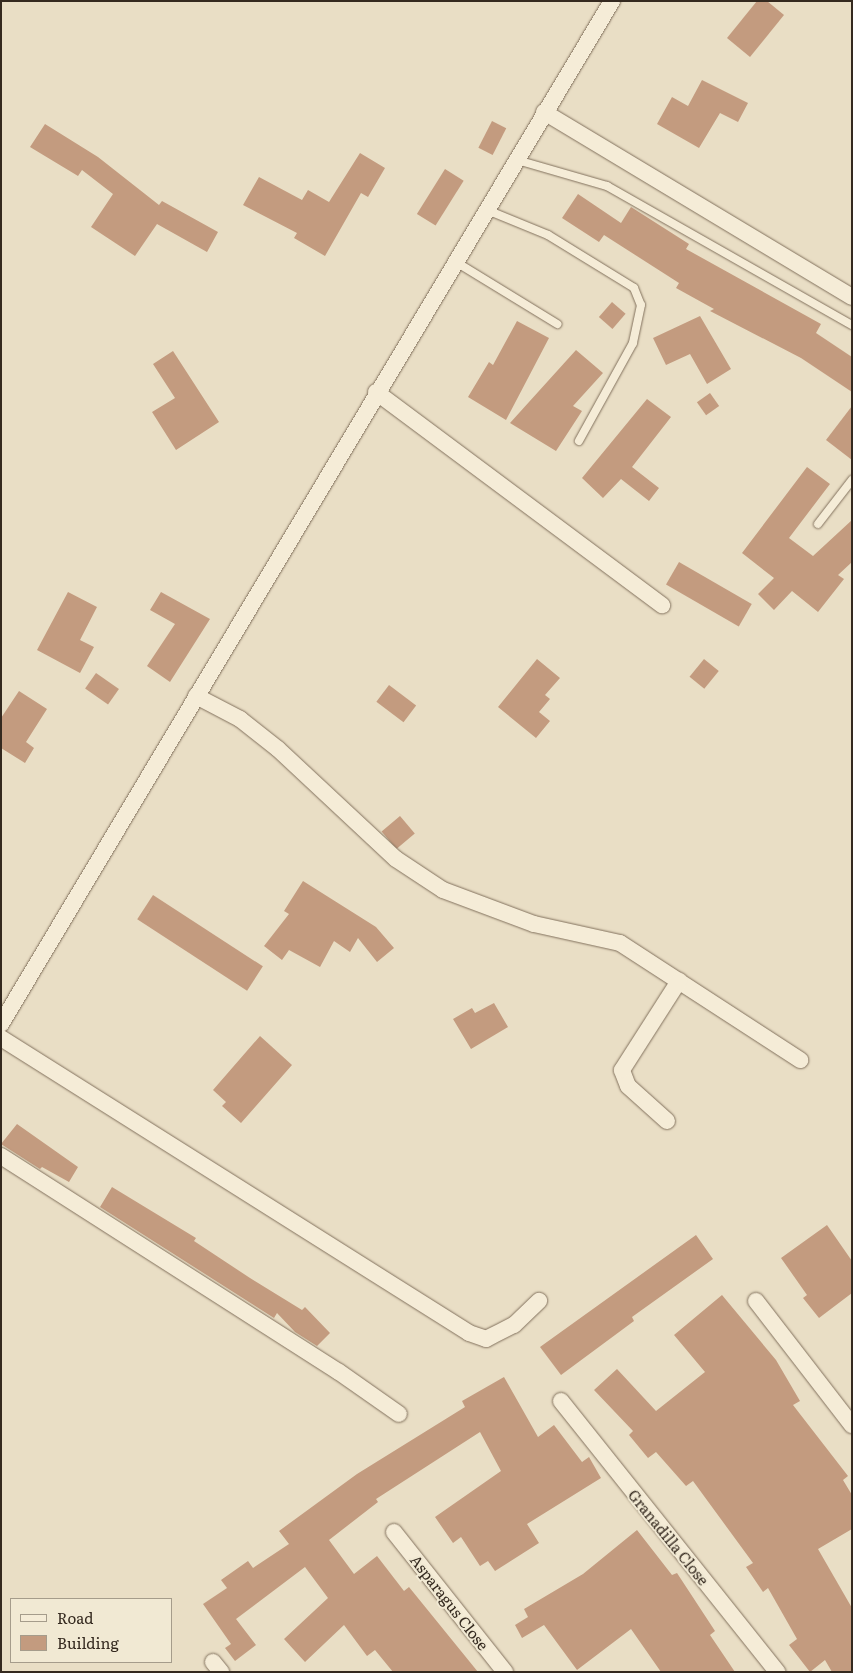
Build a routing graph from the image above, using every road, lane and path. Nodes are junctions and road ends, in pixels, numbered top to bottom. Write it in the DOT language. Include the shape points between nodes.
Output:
graph roads {
  1 [pos="612,1"];
  2 [pos="544,112"];
  3 [pos="515,159"];
  4 [pos="486,209"];
  5 [pos="454,261"];
  6 [pos="852,297"];
  7 [pos="557,324"];
  8 [pos="852,325"];
  9 [pos="376,392"];
  10 [pos="579,441"];
  11 [pos="852,480"];
  12 [pos="818,524"];
  13 [pos="662,605"];
  14 [pos="196,696"];
  15 [pos="679,980"];
  16 [pos="1,1024"];
  17 [pos="1,1038"];
  18 [pos="800,1060"];
  19 [pos="667,1121"];
  20 [pos="1,1156"];
  21 [pos="538,1301"];
  22 [pos="756,1301"];
  23 [pos="560,1401"];
  24 [pos="399,1414"];
  25 [pos="852,1425"];
  26 [pos="394,1532"];
  27 [pos="505,1672"];
  28 [pos="777,1672"];
  1 -- 2 [label="street"];
  2 -- 3 [label="street"];
  2 -- 6 [label="street"];
  3 -- 4 [label="street"];
  3 -- 8 [label="lane" via="607,186"];
  4 -- 5 [label="street"];
  4 -- 10 [label="lane" via="548,235 634,288 641,305 633,343"];
  5 -- 7 [label="lane"];
  5 -- 9 [label="street"];
  9 -- 13 [label="street"];
  9 -- 14 [label="street"];
  11 -- 12 [label="lane"];
  14 -- 15 [label="street" via="240,720 271,743 396,860 444,890 534,924 620,943"];
  14 -- 16 [label="street"];
  15 -- 18 [label="street"];
  15 -- 19 [label="street" via="622,1070 628,1086"];
  17 -- 21 [label="street" via="469,1333 486,1339 514,1325"];
  20 -- 24 [label="street" via="339,1372"];
  22 -- 25 [label="street"];
  23 -- 28 [label="street, Granadilla Close"];
  26 -- 27 [label="street, Asparagus Close"];
}
